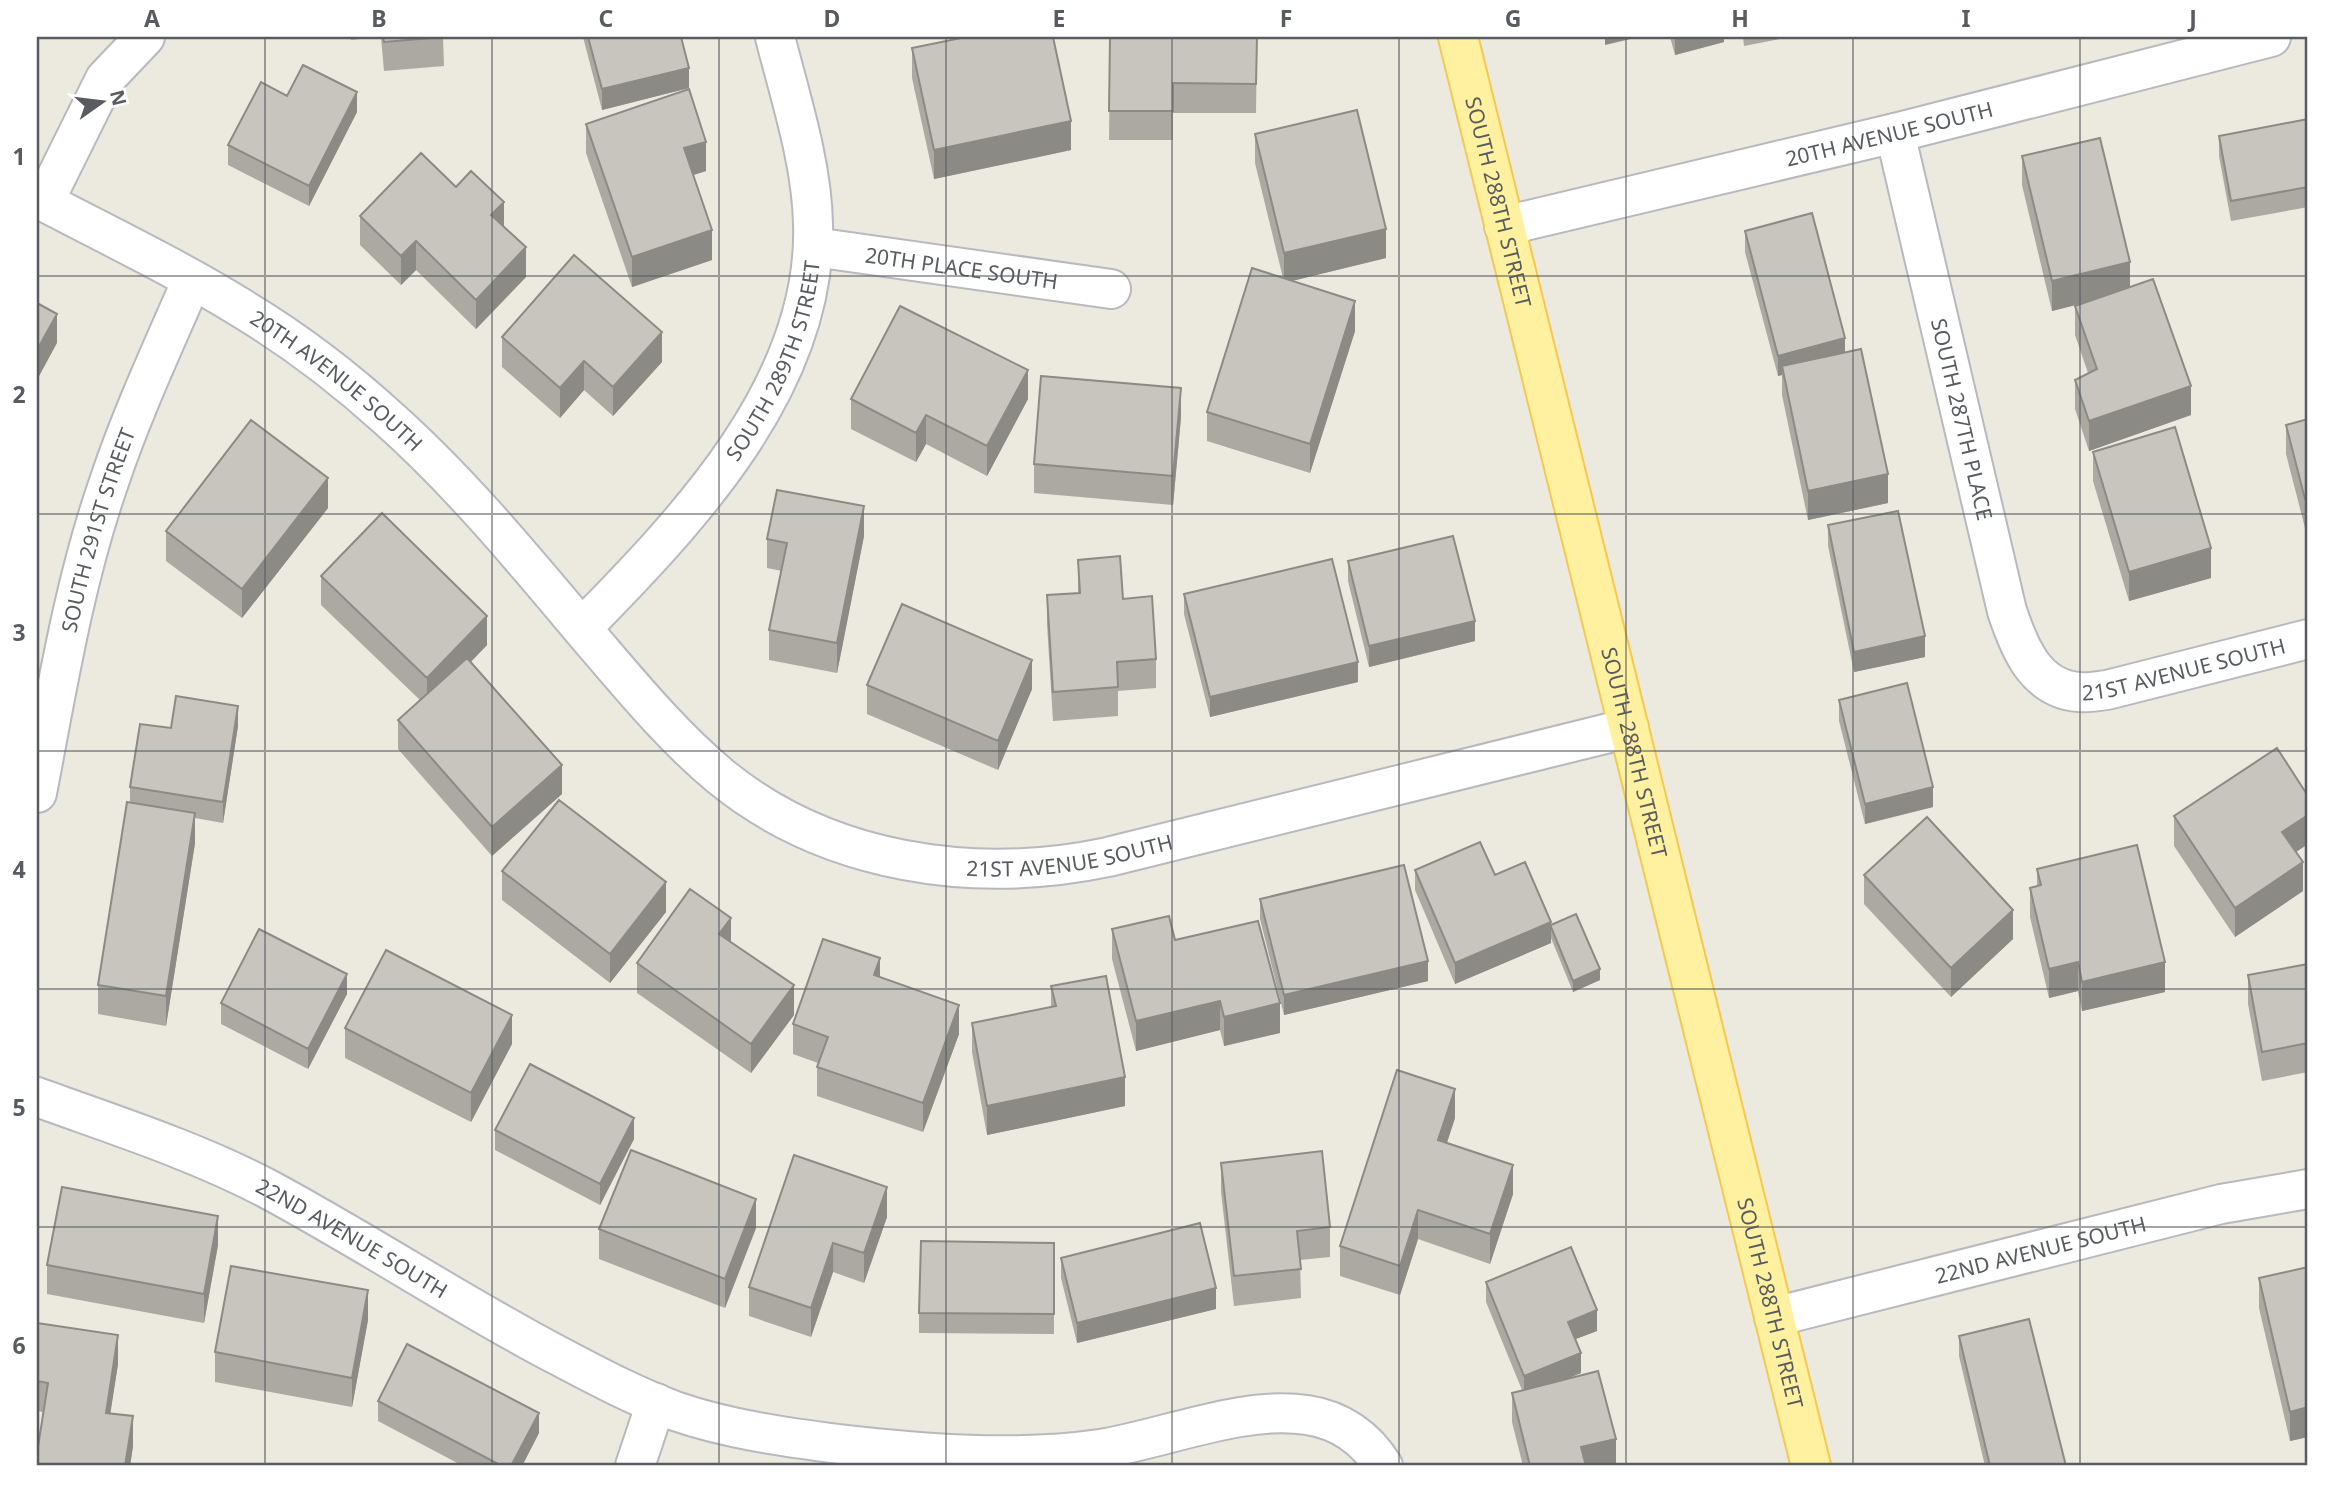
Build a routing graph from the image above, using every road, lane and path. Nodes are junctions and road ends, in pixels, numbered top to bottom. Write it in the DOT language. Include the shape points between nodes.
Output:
graph roads {
  1 [pos="145,37"];
  2 [pos="775,37"];
  3 [pos="1458,37"];
  4 [pos="2271,37"];
  5 [pos="1895,133"];
  6 [pos="40,200"];
  7 [pos="1504,226"];
  8 [pos="814,247"];
  9 [pos="192,280"];
  10 [pos="1111,289"];
  11 [pos="582,628"];
  12 [pos="2308,639"];
  13 [pos="2060,688"];
  14 [pos="1629,727"];
  15 [pos="37,793"];
  16 [pos="37,1097"];
  17 [pos="2308,1189"];
  18 [pos="1774,1317"];
  19 [pos="656,1403"];
  20 [pos="635,1466"];
  21 [pos="1383,1466"];
  22 [pos="1811,1466"];
  1 -- 6 [label="street" via="106,79"];
  2 -- 8 [label="street, SOUTH 289TH STREET" via="809,180"];
  3 -- 7 [label="main road, SOUTH 288TH STREET"];
  4 -- 5 [label="street, 20TH AVENUE SOUTH"];
  5 -- 7 [label="street, 20TH AVENUE SOUTH"];
  5 -- 13 [label="street, SOUTH 287TH PLACE" via="2007,611 2027,661"];
  6 -- 9 [label="street, 20TH AVENUE SOUTH"];
  7 -- 14 [label="main road, SOUTH 288TH STREET"];
  8 -- 10 [label="street, 20TH PLACE SOUTH"];
  8 -- 11 [label="street, SOUTH 289TH STREET" via="800,323 783,367 743,440 662,543"];
  9 -- 11 [label="street, 20TH AVENUE SOUTH" via="297,344 391,421 469,498"];
  9 -- 15 [label="street, SOUTH 291ST STREET" via="130,424 89,545"];
  11 -- 14 [label="street, 21ST AVENUE SOUTH" via="677,737 747,796 789,821 843,844 965,868 1038,869 1098,859"];
  12 -- 13 [label="street, 21ST AVENUE SOUTH" via="2107,690"];
  14 -- 18 [label="main road, SOUTH 288TH STREET"];
  16 -- 19 [label="street, 22ND AVENUE SOUTH" via="181,1149 264,1187 512,1331"];
  17 -- 18 [label="street, 22ND AVENUE SOUTH" via="2221,1204"];
  18 -- 22 [label="main road, SOUTH 288TH STREET"];
  19 -- 20 [label="street"];
  19 -- 21 [label="street, 22ND AVENUE SOUTH" via="748,1429 897,1451 972,1455 1075,1452 1239,1418 1305,1415 1341,1425 1362,1440"];
}
